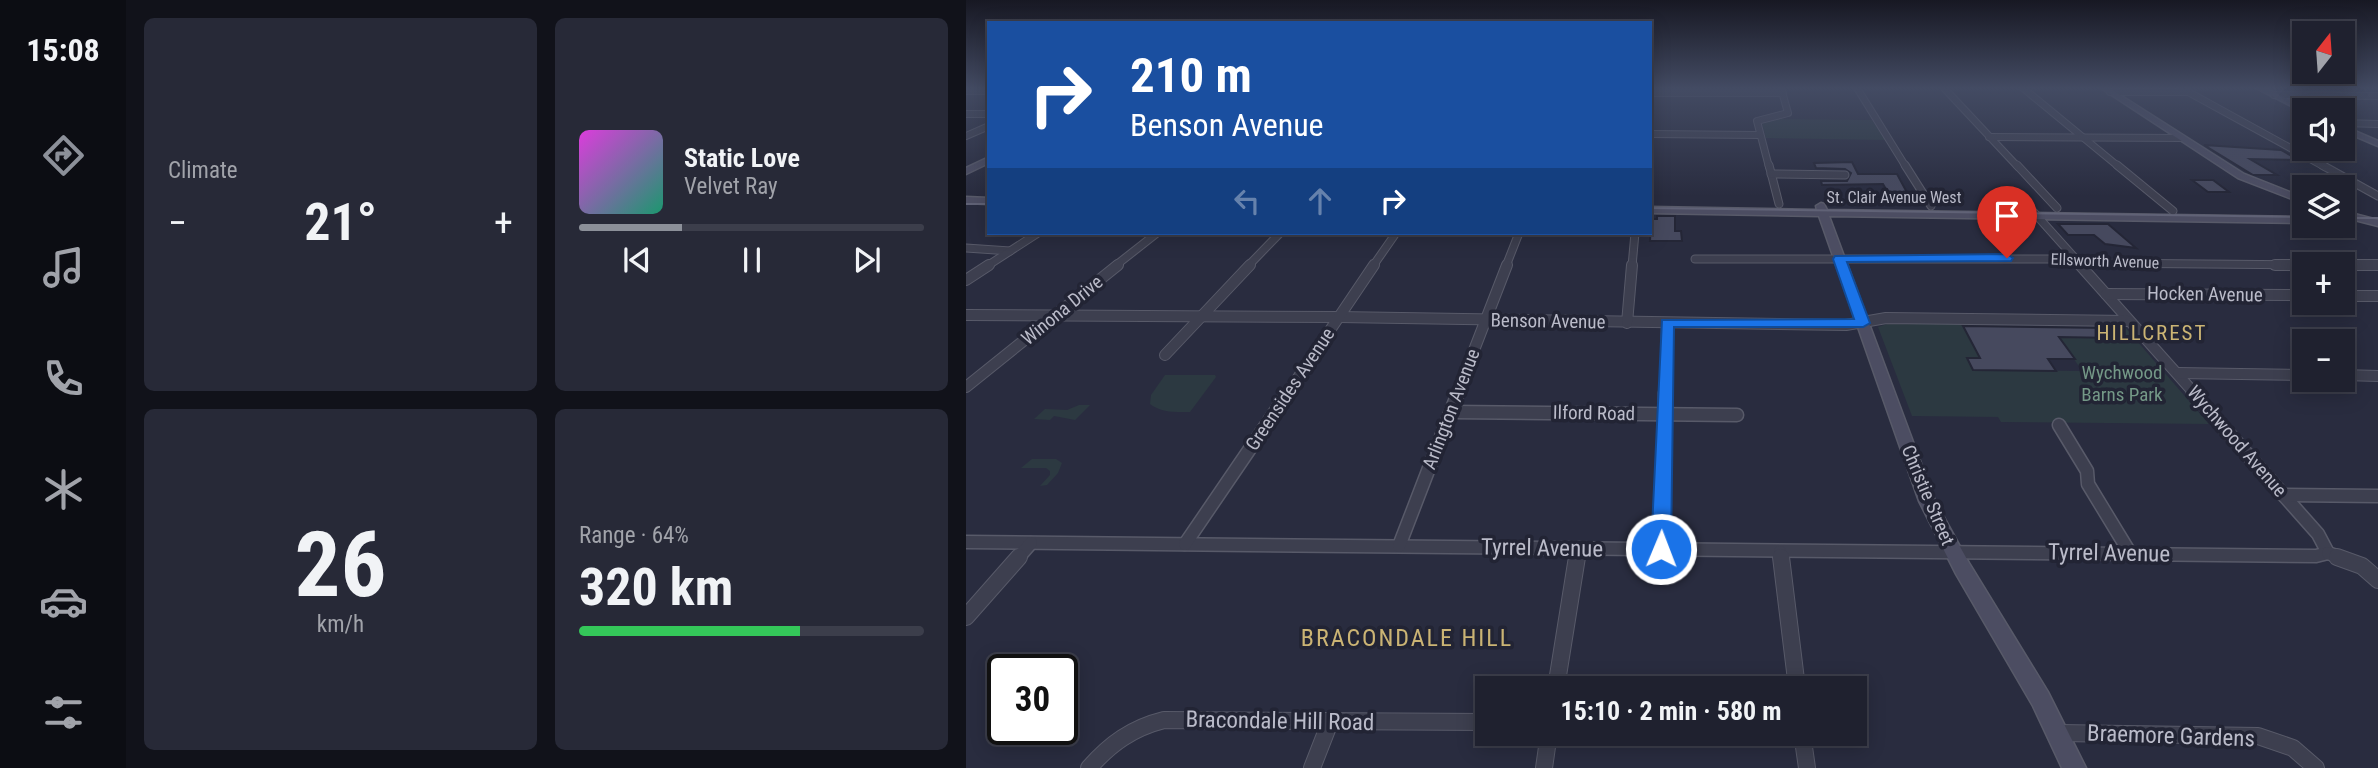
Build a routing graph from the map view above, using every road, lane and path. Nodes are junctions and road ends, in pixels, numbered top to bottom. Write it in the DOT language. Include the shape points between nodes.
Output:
graph roads {
  1 [pos="1759,124"];
  2 [pos="1879,124"];
  3 [pos="1977,124"];
  4 [pos="2067,124"];
  5 [pos="2158,124"];
  6 [pos="2245,124"];
  7 [pos="2378,124"];
  8 [pos="2355,125"];
  9 [pos="987,127"];
  10 [pos="2355,132"];
  11 [pos="1652,134"];
  12 [pos="1760,135"];
  13 [pos="966,136"];
  14 [pos="1989,137"];
  15 [pos="2083,137"];
  16 [pos="2180,138"];
  17 [pos="2378,144"];
  18 [pos="987,160"];
  19 [pos="966,171"];
  20 [pos="1771,174"];
  21 [pos="1845,175"];
  22 [pos="2374,194"];
  23 [pos="2292,196"];
  24 [pos="966,200"];
  25 [pos="987,201"];
  26 [pos="1652,204"];
  27 [pos="1779,204"];
  28 [pos="1931,206"];
  29 [pos="966,207"];
  30 [pos="987,207"];
  31 [pos="1822,208"];
  32 [pos="2057,208"];
  33 [pos="1652,210"];
  34 [pos="2033,211"];
  35 [pos="2173,211"];
  36 [pos="2292,212"];
  37 [pos="2355,216"];
  38 [pos="2292,220"];
  39 [pos="2355,220"];
  40 [pos="2376,220"];
  41 [pos="1035,235"];
  42 [pos="1155,235"];
  43 [pos="1278,235"];
  44 [pos="1395,235"];
  45 [pos="1518,235"];
  46 [pos="1635,235"];
  47 [pos="966,248"];
  48 [pos="1010,251"];
  49 [pos="1839,259"];
  50 [pos="1695,260"];
  51 [pos="2077,261"];
  52 [pos="2292,265"];
  53 [pos="2355,265"];
  54 [pos="2378,265"];
  55 [pos="966,280"];
  56 [pos="2106,294"];
  57 [pos="2292,295"];
  58 [pos="2355,296"];
  59 [pos="2378,296"];
  60 [pos="966,315"];
  61 [pos="1055,315"];
  62 [pos="1202,316"];
  63 [pos="1339,317"];
  64 [pos="1485,319"];
  65 [pos="2129,321"];
  66 [pos="1627,323"];
  67 [pos="1667,323"];
  68 [pos="1863,323"];
  69 [pos="1165,355"];
  70 [pos="2178,373"];
  71 [pos="2292,375"];
  72 [pos="2355,375"];
  73 [pos="2378,376"];
  74 [pos="966,387"];
  75 [pos="1451,412"];
  76 [pos="1664,414"];
  77 [pos="1737,415"];
  78 [pos="2059,425"];
  79 [pos="2283,495"];
  80 [pos="2378,496"];
  81 [pos="966,542"];
  82 [pos="1031,543"];
  83 [pos="1185,544"];
  84 [pos="1399,546"];
  85 [pos="1578,548"];
  86 [pos="1661,549"];
  87 [pos="1780,552"];
  88 [pos="1953,553"];
  89 [pos="2130,553"];
  90 [pos="2328,553"];
  91 [pos="2378,580"];
  92 [pos="966,617"];
  93 [pos="1558,676"];
  94 [pos="1796,676"];
  95 [pos="1331,722"];
  96 [pos="1475,722"];
  97 [pos="2059,733"];
  98 [pos="1547,746"];
  99 [pos="1804,746"];
  100 [pos="1089,768"];
  101 [pos="1312,768"];
  102 [pos="1544,768"];
  103 [pos="1807,768"];
  104 [pos="2074,768"];
  105 [pos="2316,768"];
  1 -- 12 [label="street"];
  2 -- 28 [label="street"];
  3 -- 14 [label="street"];
  4 -- 15 [label="street"];
  5 -- 16 [label="main road"];
  6 -- 22 [label="street"];
  7 -- 8 [label="street"];
  9 -- 13 [label="street"];
  10 -- 17 [label="main road"];
  11 -- 12 [label="street"];
  12 -- 20 [label="street"];
  14 -- 15 [label="street"];
  14 -- 32 [label="street"];
  15 -- 16 [label="street"];
  15 -- 35 [label="street"];
  16 -- 23 [label="main road" via="2245,178"];
  18 -- 19 [label="main road"];
  20 -- 21 [label="street"];
  20 -- 27 [label="street"];
  24 -- 25 [label="main road"];
  26 -- 27 [label="main road, St. Clair Avenue West"];
  27 -- 31 [label="main road, St. Clair Avenue West"];
  28 -- 31 [label="main road, St. Clair Avenue West"];
  28 -- 34 [label="main road, St. Clair Avenue West"];
  29 -- 30 [label="main road"];
  31 -- 33 [label="main road, St. Clair Avenue West"];
  31 -- 34 [label="main road, St. Clair Avenue West"];
  31 -- 49 [label="main road, Christie Street"];
  32 -- 34 [label="main road, St. Clair Avenue West"];
  32 -- 35 [label="main road, St. Clair Avenue West"];
  34 -- 38 [label="main road, St. Clair Avenue West"];
  34 -- 51 [label="street, Wychwood Avenue"];
  35 -- 36 [label="main road, St. Clair Avenue West"];
  37 -- 40 [label="main road"];
  39 -- 40 [label="main road"];
  41 -- 48 [label="street"];
  42 -- 61 [label="street, Winona Drive"];
  43 -- 62 [label="street"];
  44 -- 63 [label="street, Greensides Avenue"];
  45 -- 64 [label="street, Arlington Avenue"];
  46 -- 66 [label="street"];
  47 -- 48 [label="street"];
  48 -- 55 [label="street"];
  49 -- 50 [label="street, Ellsworth Avenue"];
  49 -- 51 [label="street, Ellsworth Avenue"];
  49 -- 68 [label="main road, Christie Street"];
  51 -- 52 [label="street, Ellsworth Avenue"];
  51 -- 56 [label="street, Wychwood Avenue"];
  53 -- 54 [label="street"];
  56 -- 57 [label="street, Hocken Avenue"];
  56 -- 65 [label="street, Wychwood Avenue"];
  58 -- 59 [label="street"];
  60 -- 61 [label="street, Benson Avenue"];
  61 -- 62 [label="street, Benson Avenue"];
  61 -- 74 [label="street, Winona Drive"];
  62 -- 63 [label="street, Benson Avenue"];
  62 -- 69 [label="street"];
  63 -- 64 [label="street, Benson Avenue"];
  63 -- 83 [label="street, Greensides Avenue"];
  64 -- 66 [label="street, Benson Avenue"];
  64 -- 75 [label="street, Arlington Avenue"];
  65 -- 68 [label="street, Benson Avenue" via="1886,318"];
  65 -- 70 [label="street, Wychwood Avenue"];
  66 -- 67 [label="street, Benson Avenue"];
  67 -- 68 [label="street, Benson Avenue"];
  67 -- 76 [label="street"];
  68 -- 88 [label="main road, Christie Street" via="1924,492"];
  70 -- 71 [label="street"];
  70 -- 79 [label="street, Wychwood Avenue"];
  72 -- 73 [label="street"];
  75 -- 76 [label="street, Ilford Road"];
  75 -- 84 [label="street, Arlington Avenue"];
  76 -- 77 [label="street, Ilford Road"];
  76 -- 86 [label="street"];
  78 -- 89 [label="street"];
  79 -- 80 [label="street"];
  79 -- 90 [label="street, Wychwood Avenue" via="2318,534"];
  81 -- 82 [label="street, Tyrrel Avenue"];
  82 -- 83 [label="street, Tyrrel Avenue"];
  82 -- 92 [label="street"];
  83 -- 84 [label="street, Tyrrel Avenue"];
  84 -- 85 [label="street, Tyrrel Avenue"];
  85 -- 86 [label="street, Tyrrel Avenue"];
  85 -- 93 [label="street"];
  86 -- 87 [label="street, Tyrrel Avenue"];
  87 -- 88 [label="street, Tyrrel Avenue"];
  87 -- 94 [label="street"];
  88 -- 89 [label="street, Tyrrel Avenue"];
  88 -- 97 [label="main road, Christie Street" via="2025,668"];
  89 -- 90 [label="street, Tyrrel Avenue"];
  90 -- 91 [label="street" via="2362,566"];
  95 -- 96 [label="street, Bracondale Hill Road"];
  95 -- 100 [label="street, Bracondale Hill Road" via="1153,722 1118,738"];
  95 -- 101 [label="street"];
  97 -- 104 [label="main road, Christie Street"];
  97 -- 105 [label="street, Braemore Gardens" via="2258,736 2293,748"];
  98 -- 102 [label="street"];
  99 -- 103 [label="street"];
}
